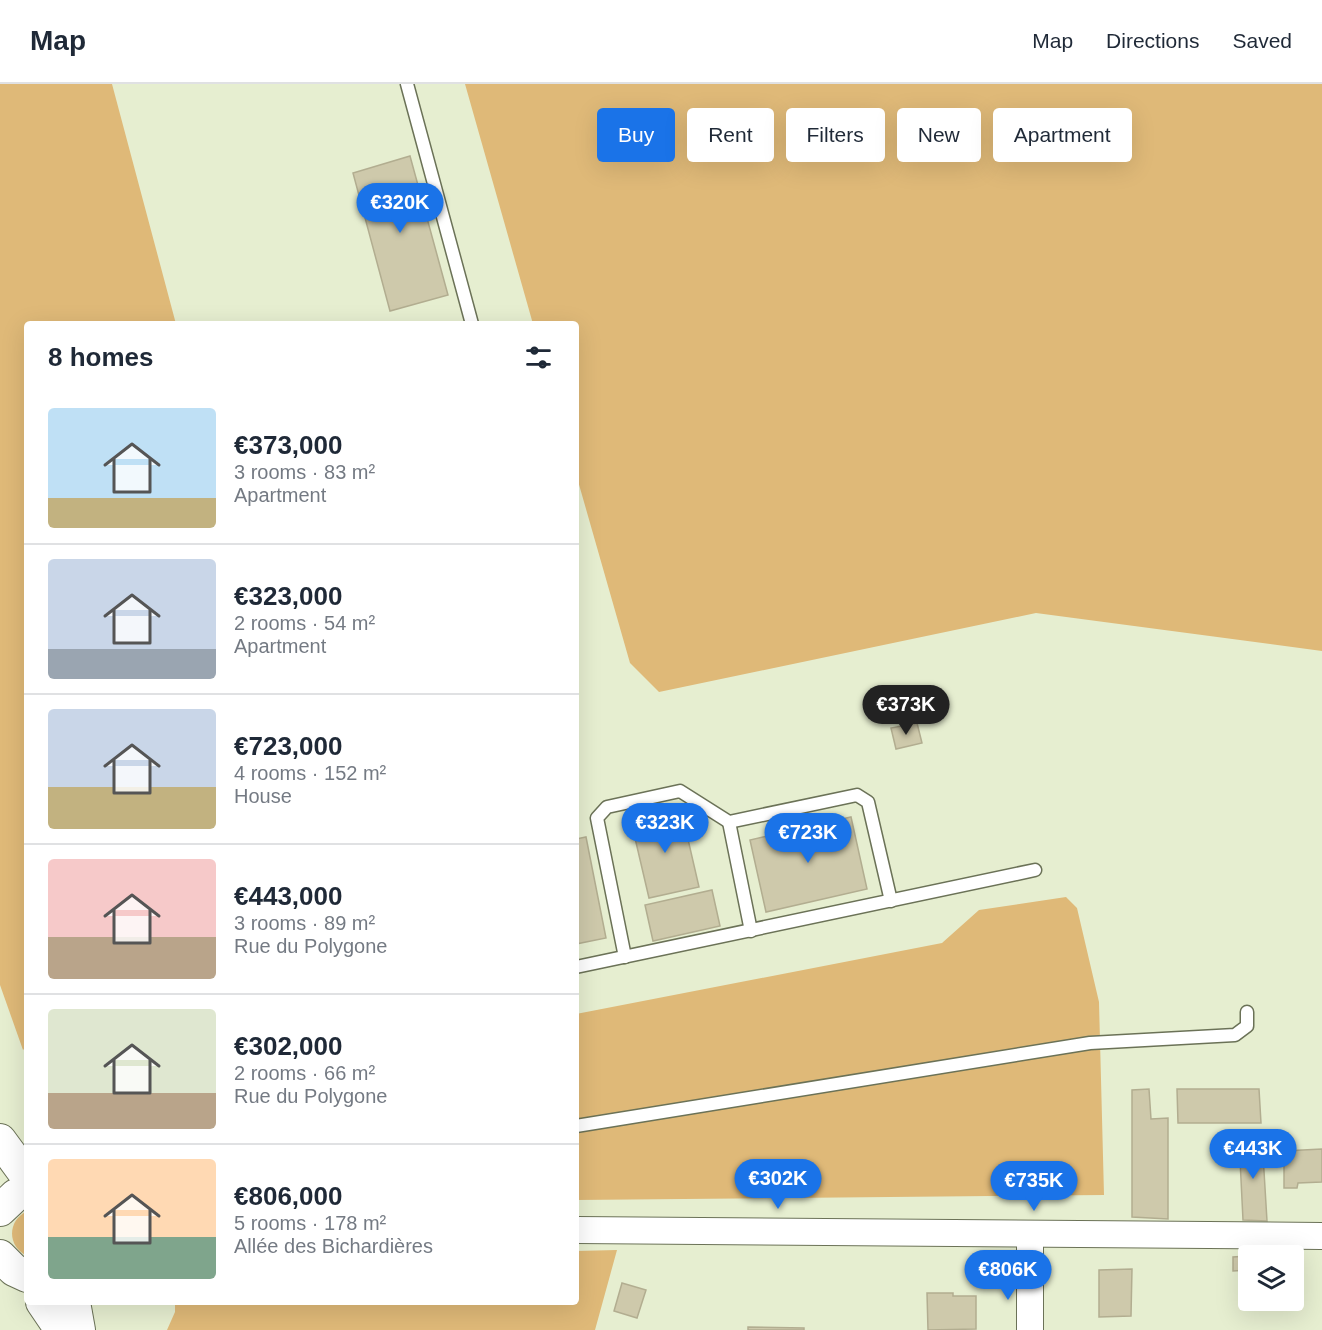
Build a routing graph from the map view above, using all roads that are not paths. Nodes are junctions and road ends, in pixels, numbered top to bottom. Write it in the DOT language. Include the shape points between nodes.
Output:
graph roads {
  1 [pos="407,84"];
  2 [pos="471,321"];
  3 [pos="729,822"];
  4 [pos="1035,870"];
  5 [pos="891,901"];
  6 [pos="751,931"];
  7 [pos="626,957"];
  8 [pos="579,966"];
  9 [pos="1246,1012"];
  10 [pos="579,1126"];
  11 [pos="0,1140"];
  12 [pos="24,1172"];
  13 [pos="24,1192"];
  14 [pos="0,1210"];
  15 [pos="579,1230"];
  16 [pos="1030,1234"];
  17 [pos="1322,1236"];
  18 [pos="44,1305"];
  19 [pos="75,1305"];
  20 [pos="61,1330"];
  21 [pos="79,1330"];
  22 [pos="1030,1330"];
  1 -- 2 [label="lane"];
  3 -- 5 [label="lane" via="857,795 868,801"];
  3 -- 6 [label="lane"];
  3 -- 7 [label="lane" via="680,791 607,807 597,818"];
  4 -- 5 [label="lane"];
  5 -- 6 [label="lane"];
  6 -- 7 [label="lane"];
  7 -- 8 [label="lane"];
  9 -- 10 [label="lane" via="1247,1026 1236,1035 1090,1043"];
  11 -- 12 [label="street"];
  13 -- 14 [label="street"];
  15 -- 16 [label="street"];
  16 -- 17 [label="street"];
  16 -- 22 [label="street"];
  18 -- 20 [label="street"];
  19 -- 21 [label="street"];
}
